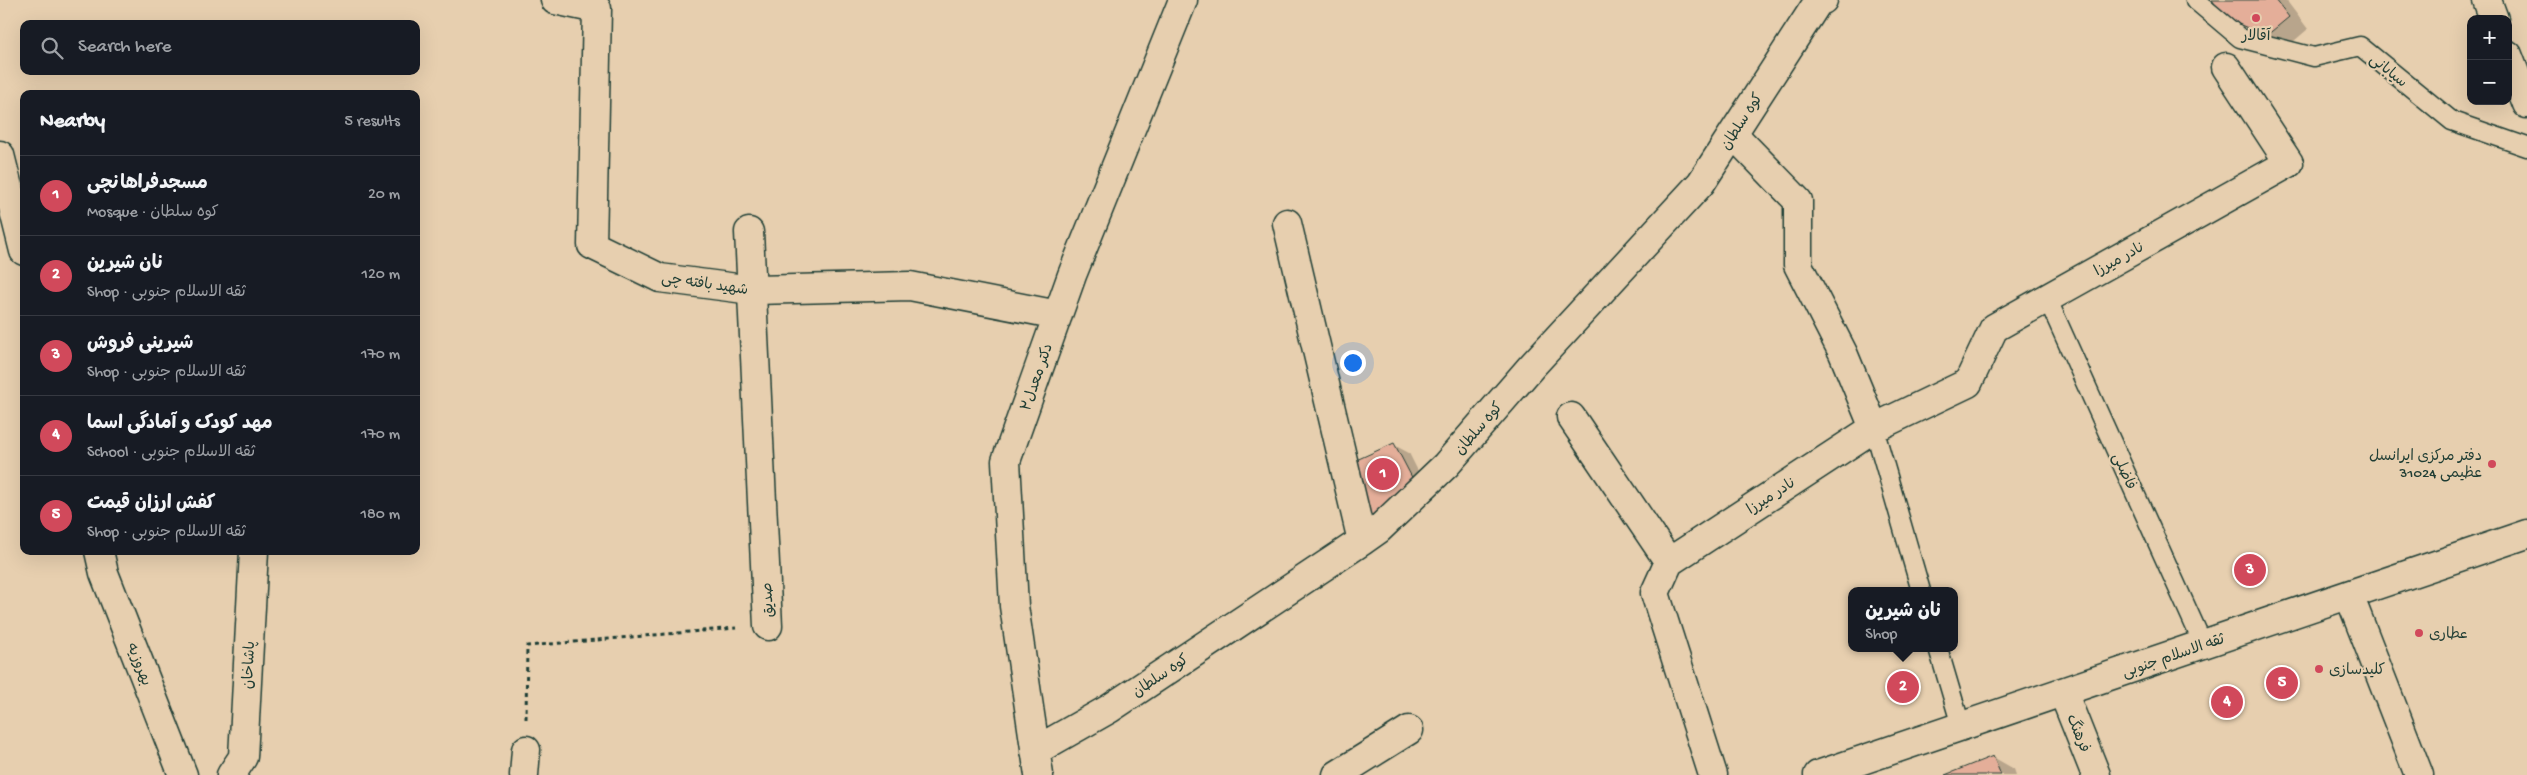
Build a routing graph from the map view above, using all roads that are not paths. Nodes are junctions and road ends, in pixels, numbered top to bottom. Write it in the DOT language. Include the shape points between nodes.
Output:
graph roads {
  1 [pos="555,0"];
  2 [pos="1182,0"];
  3 [pos="1823,0"];
  4 [pos="2195,0"];
  5 [pos="2487,0"];
  6 [pos="602,5"];
  7 [pos="2493,15"];
  8 [pos="2510,60"];
  9 [pos="2226,67"];
  10 [pos="2527,104"];
  11 [pos="1733,134"];
  12 [pos="2527,147"];
  13 [pos="0,156"];
  14 [pos="20,158"];
  15 [pos="1287,223"];
  16 [pos="749,232"];
  17 [pos="20,234"];
  18 [pos="752,290"];
  19 [pos="2047,298"];
  20 [pos="1058,314"];
  21 [pos="1571,417"];
  22 [pos="1874,428"];
  23 [pos="2527,534"];
  24 [pos="1362,541"];
  25 [pos="2497,544"];
  26 [pos="2527,550"];
  27 [pos="100,555"];
  28 [pos="254,555"];
  29 [pos="1669,562"];
  30 [pos="1921,587"];
  31 [pos="2350,595"];
  32 [pos="768,626"];
  33 [pos="2203,644"];
  34 [pos="1939,652"];
  35 [pos="2063,692"];
  36 [pos="1961,726"];
  37 [pos="1409,730"];
  38 [pos="1037,763"];
  39 [pos="183,775"];
  40 [pos="231,775"];
  41 [pos="1337,775"];
  42 [pos="1714,775"];
  43 [pos="1818,775"];
  44 [pos="2096,775"];
  45 [pos="2419,775"];
  1 -- 6 [label="street"];
  2 -- 20 [label="street, دکتر معدل۲"];
  3 -- 11 [label="street, کوه سلطان" via="1818,2"];
  4 -- 12 [label="lane, سیابانی" via="2240,38 2314,57 2360,46 2452,121"];
  5 -- 7 [label="street"];
  6 -- 18 [label="street, شهید بافته چی" via="592,245 660,278"];
  8 -- 10 [label="street"];
  9 -- 19 [label="street, نادر میرزا" via="2289,163"];
  11 -- 22 [label="street" via="1798,201 1798,265 1843,353"];
  11 -- 24 [label="street, کوه سلطان" via="1701,183 1531,367 1446,465 1379,529"];
  13 -- 14 [label="street"];
  13 -- 17 [label="street"];
  15 -- 24 [label="street"];
  16 -- 18 [label="street, صدیق"];
  18 -- 20 [label="street, شهید بافته چی" via="910,286"];
  18 -- 32 [label="street, صدیق"];
  19 -- 22 [label="street, نادر میرزا" via="1994,328 1968,383"];
  19 -- 33 [label="lane, فاضلی"];
  20 -- 38 [label="street, دکتر معدل۲" via="1006,461 1014,606"];
  21 -- 29 [label="street"];
  22 -- 29 [label="street, نادر میرزا"];
  22 -- 30 [label="lane"];
  23 -- 25 [label="street, ثقه الاسلام جنوبی"];
  24 -- 38 [label="street, کوه سلطان" via="1109,709"];
  25 -- 26 [label="street"];
  25 -- 31 [label="street, ثقه الاسلام جنوبی"];
  27 -- 39 [label="street, بهروزیه" via="104,573"];
  28 -- 40 [label="street, پاشاخان" via="243,757"];
  29 -- 42 [label="street" via="1655,592"];
  31 -- 33 [label="street, ثقه الاسلام جنوبی"];
  31 -- 45 [label="street"];
  33 -- 35 [label="street, ثقه الاسلام جنوبی"];
  34 -- 36 [label="lane"];
  35 -- 36 [label="street, ثقه الاسلام جنوبی"];
  35 -- 44 [label="street, فرهنگ"];
  36 -- 43 [label="street, ثقه الاسلام جنوبی"];
  37 -- 41 [label="street"];
}
